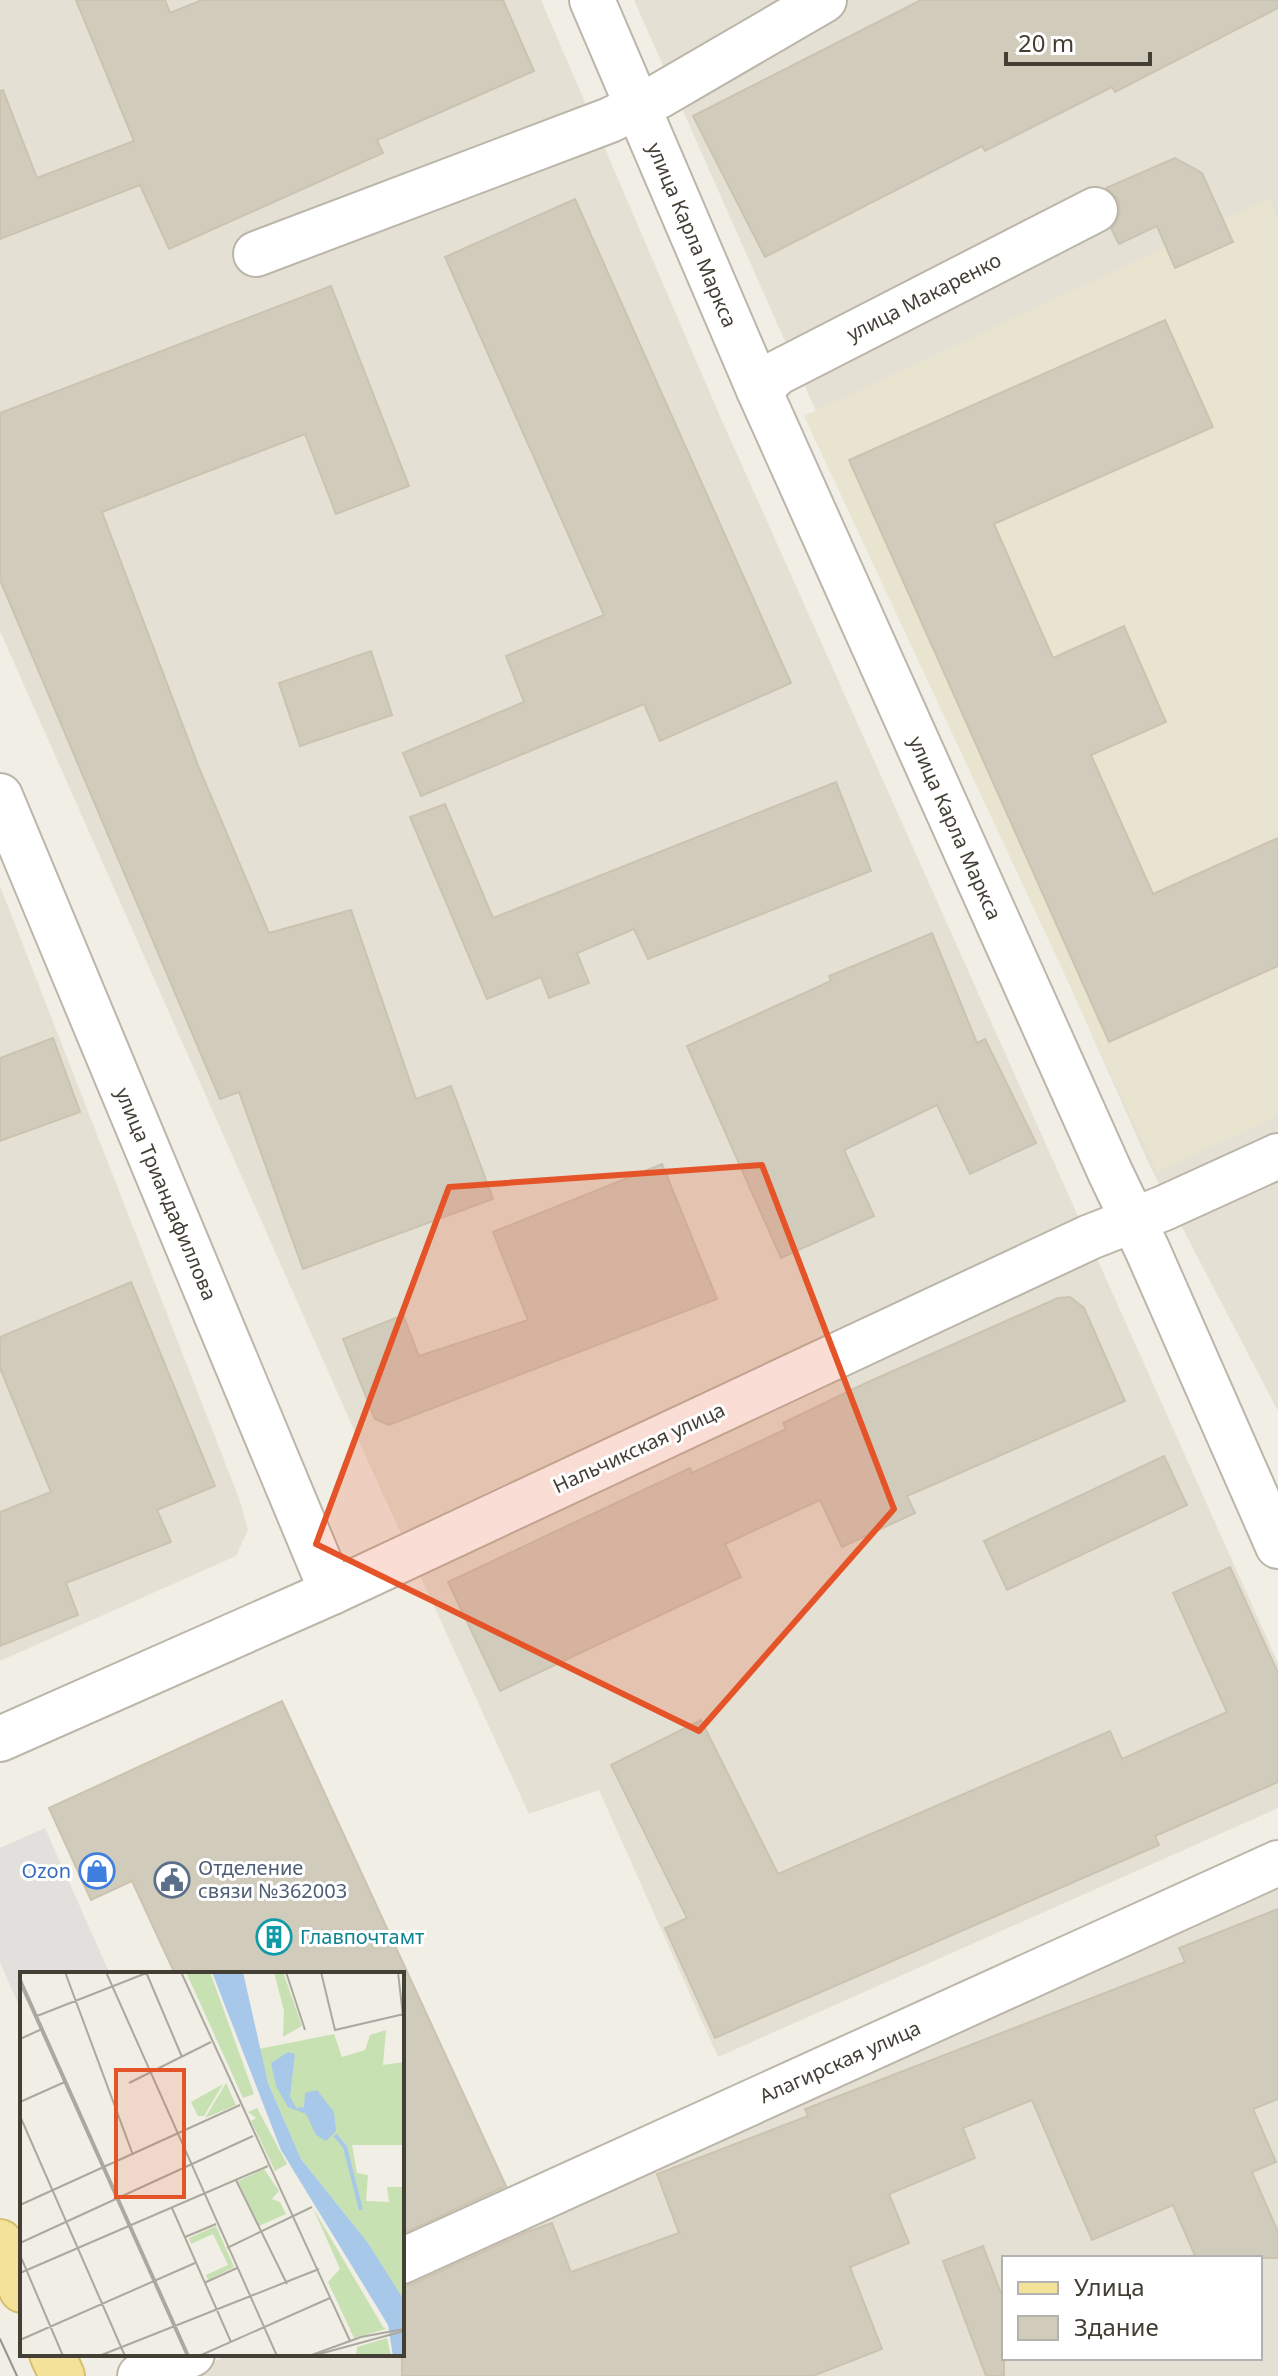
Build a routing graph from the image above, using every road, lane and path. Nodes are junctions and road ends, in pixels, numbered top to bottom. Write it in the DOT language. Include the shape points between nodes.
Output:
graph roads {
  1 [pos="592,0"];
  2 [pos="824,0"];
  3 [pos="638,107"];
  4 [pos="1095,210"];
  5 [pos="256,254"];
  6 [pos="759,390"];
  7 [pos="0,796"];
  8 [pos="1278,1156"];
  9 [pos="1132,1219"];
  10 [pos="1278,1546"];
  11 [pos="332,1592"];
  12 [pos="0,1739"];
  13 [pos="1278,1863"];
  14 [pos="0,2242"];
  15 [pos="404,2260"];
  16 [pos="20,2286"];
  17 [pos="53,2356"];
  18 [pos="187,2356"];
  19 [pos="62,2376"];
  20 [pos="140,2376"];
  1 -- 3 [label="street, улица Карла Маркса"];
  2 -- 3 [label="street"];
  3 -- 5 [label="street"];
  3 -- 6 [label="street, улица Карла Маркса"];
  4 -- 6 [label="street, улица Макаренко" via="777,373"];
  6 -- 9 [label="street, улица Карла Маркса"];
  7 -- 11 [label="street, улица Триандафиллова"];
  8 -- 9 [label="street, Нальчикская улица"];
  9 -- 10 [label="street, улица Карла Маркса"];
  9 -- 11 [label="street, Нальчикская улица"];
  11 -- 12 [label="street, Нальчикская улица"];
  13 -- 15 [label="street, Алагирская улица"];
  14 -- 16 [label="main road"];
  17 -- 19 [label="main road"];
  18 -- 20 [label="street"];
}
